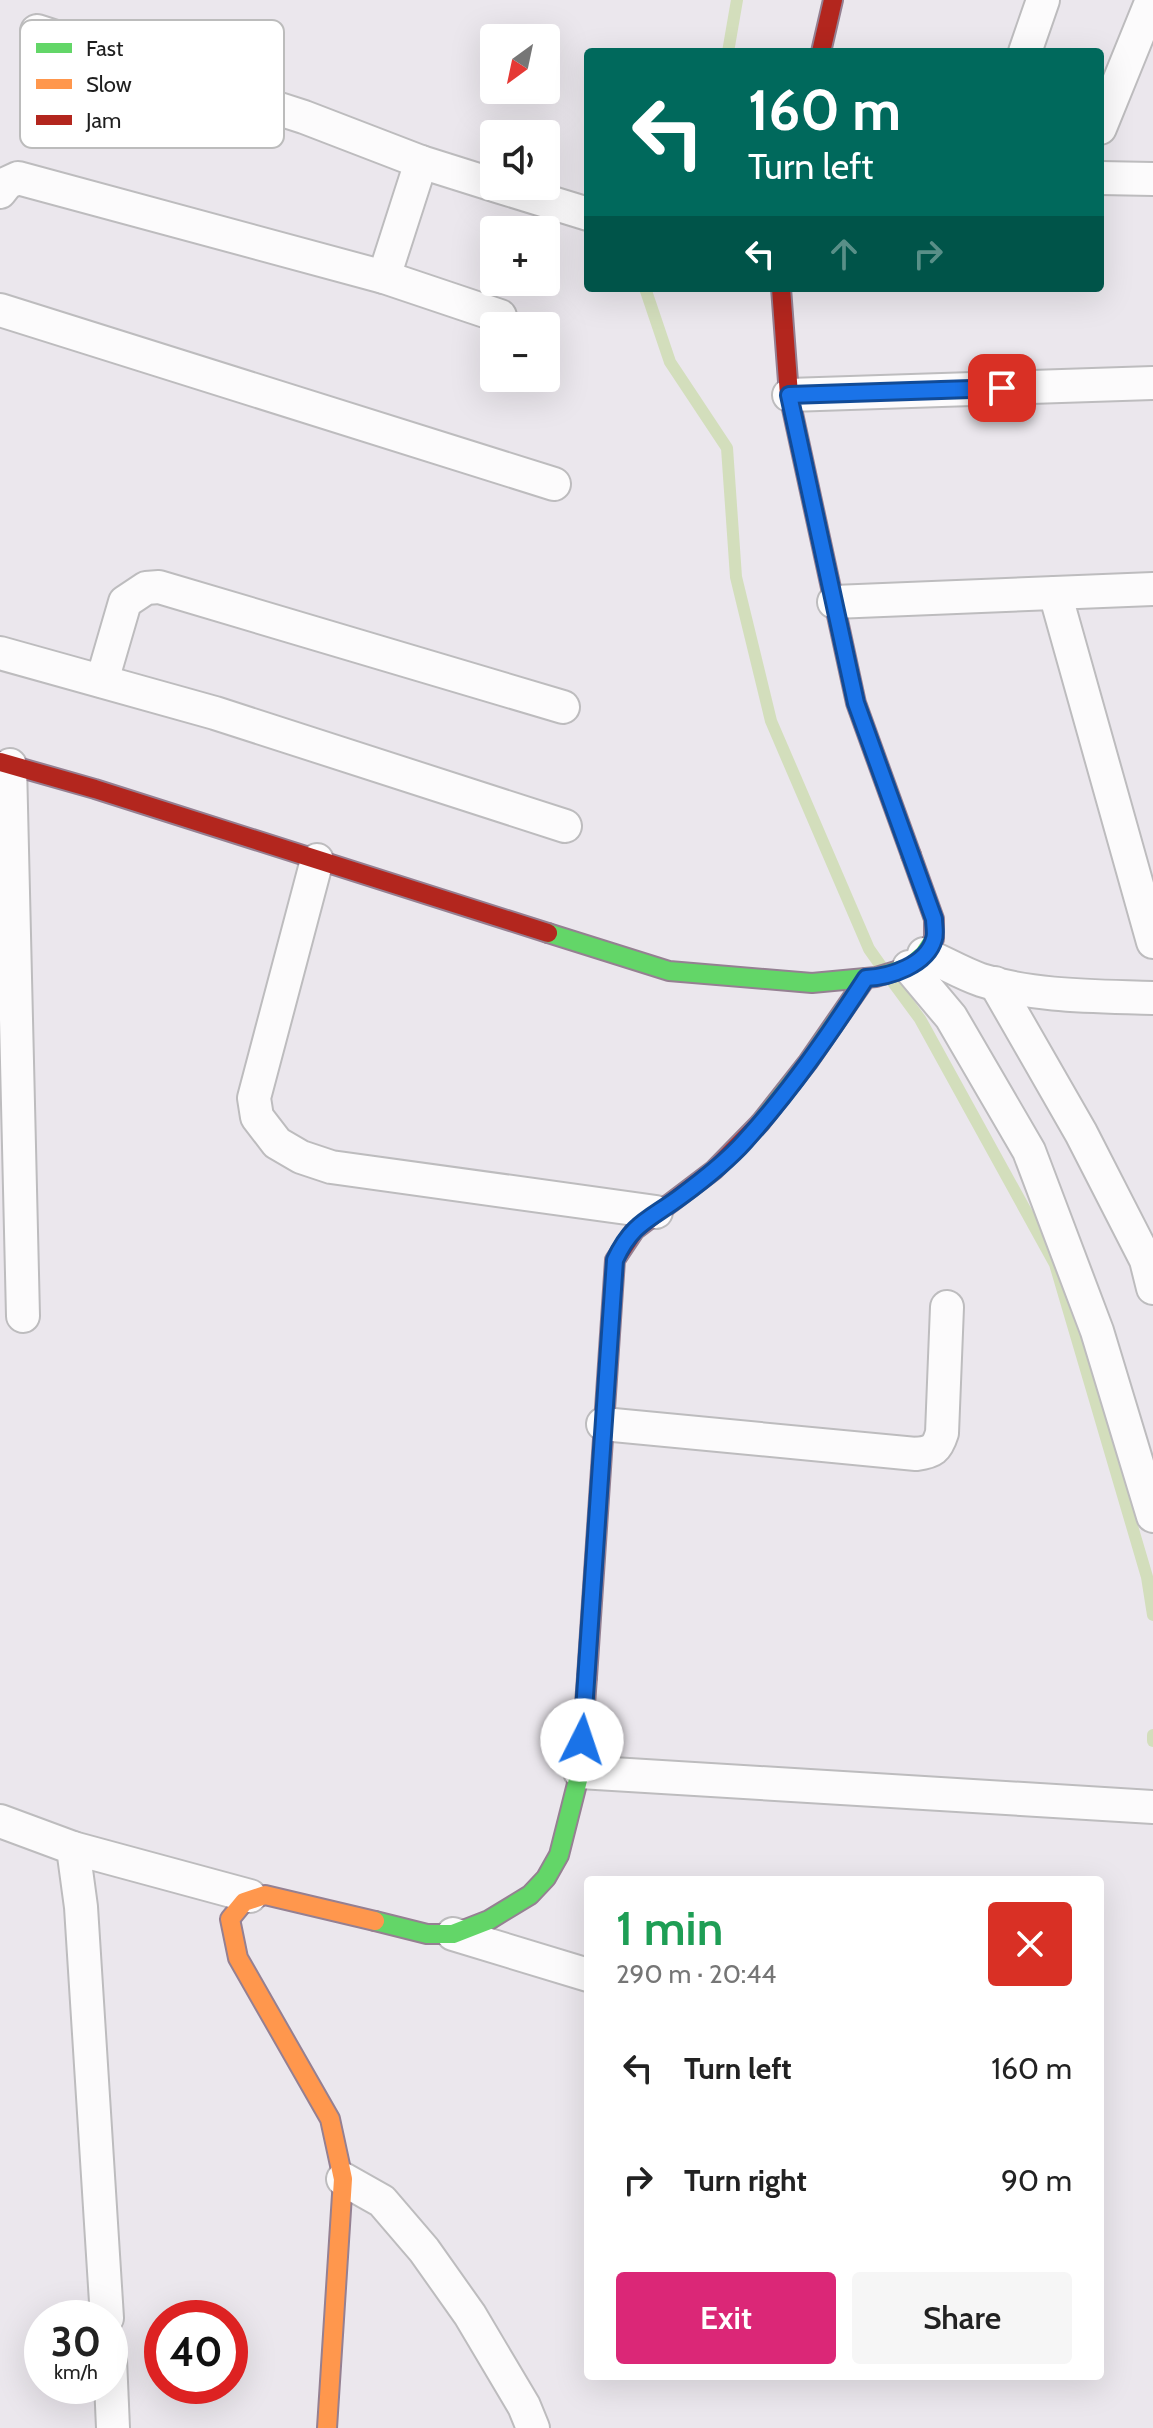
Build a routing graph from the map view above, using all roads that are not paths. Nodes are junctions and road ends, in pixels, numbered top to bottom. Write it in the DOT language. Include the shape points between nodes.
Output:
graph roads {
  1 [pos="833,0"];
  2 [pos="1043,0"];
  3 [pos="1152,0"];
  4 [pos="822,48"];
  5 [pos="1026,48"];
  6 [pos="284,111"];
  7 [pos="1104,118"];
  8 [pos="421,162"];
  9 [pos="1104,178"];
  10 [pos="1153,179"];
  11 [pos="480,181"];
  12 [pos="0,192"];
  13 [pos="542,200"];
  14 [pos="584,213"];
  15 [pos="384,277"];
  16 [pos="781,292"];
  17 [pos="0,310"];
  18 [pos="488,312"];
  19 [pos="1153,383"];
  20 [pos="789,395"];
  21 [pos="554,484"];
  22 [pos="1153,589"];
  23 [pos="1055,593"];
  24 [pos="834,602"];
  25 [pos="0,653"];
  26 [pos="102,681"];
  27 [pos="563,707"];
  28 [pos="5,764"];
  29 [pos="565,826"];
  30 [pos="317,860"];
  31 [pos="1153,942"];
  32 [pos="911,964"];
  33 [pos="871,978"];
  34 [pos="995,983"];
  35 [pos="1153,998"];
  36 [pos="656,1212"];
  37 [pos="1151,1270"];
  38 [pos="947,1307"];
  39 [pos="23,1316"];
  40 [pos="603,1424"];
  41 [pos="1153,1516"];
  42 [pos="580,1772"];
  43 [pos="1148,1807"];
  44 [pos="0,1821"];
  45 [pos="73,1848"];
  46 [pos="250,1896"];
  47 [pos="453,1934"];
  48 [pos="584,1974"];
  49 [pos="343,2179"];
  50 [pos="106,2300"];
  51 [pos="112,2404"];
  52 [pos="113,2428"];
  53 [pos="327,2428"];
  54 [pos="533,2428"];
  1 -- 4 [label="street"];
  2 -- 5 [label="street"];
  3 -- 7 [label="street"];
  6 -- 8 [label="street"];
  8 -- 11 [label="street"];
  8 -- 15 [label="street"];
  9 -- 10 [label="street"];
  12 -- 15 [label="street" via="18,178"];
  13 -- 14 [label="street"];
  15 -- 18 [label="street"];
  16 -- 20 [label="street"];
  17 -- 21 [label="street"];
  19 -- 20 [label="street"];
  20 -- 24 [label="street"];
  22 -- 23 [label="street"];
  23 -- 24 [label="street"];
  23 -- 31 [label="street"];
  24 -- 32 [label="street" via="856,703 934,919 934,939"];
  25 -- 26 [label="street"];
  26 -- 27 [label="street" via="125,602 146,588 159,587"];
  26 -- 29 [label="street"];
  28 -- 30 [label="street"];
  28 -- 39 [label="street"];
  30 -- 33 [label="street" via="669,971 812,983"];
  30 -- 36 [label="street" via="254,1098 257,1117 277,1143 331,1167"];
  32 -- 33 [label="street"];
  32 -- 34 [label="street"];
  32 -- 41 [label="street" via="951,1017 1029,1151 1097,1331"];
  33 -- 36 [label="street" via="743,1143"];
  34 -- 35 [label="street" via="1067,995"];
  34 -- 37 [label="street"];
  36 -- 40 [label="street" via="624,1240 615,1260"];
  38 -- 40 [label="street" via="942,1433 931,1452"];
  40 -- 42 [label="street"];
  42 -- 43 [label="street"];
  42 -- 47 [label="street" via="559,1855 546,1878 530,1895 489,1920"];
  44 -- 45 [label="street"];
  45 -- 46 [label="street"];
  45 -- 50 [label="street"];
  46 -- 47 [label="street" via="265,1895 427,1934"];
  46 -- 49 [label="street" via="230,1919 238,1958 330,2119"];
  47 -- 48 [label="street"];
  49 -- 53 [label="street"];
  49 -- 54 [label="street" via="382,2201 424,2250 470,2315"];
  51 -- 52 [label="street"];
}
